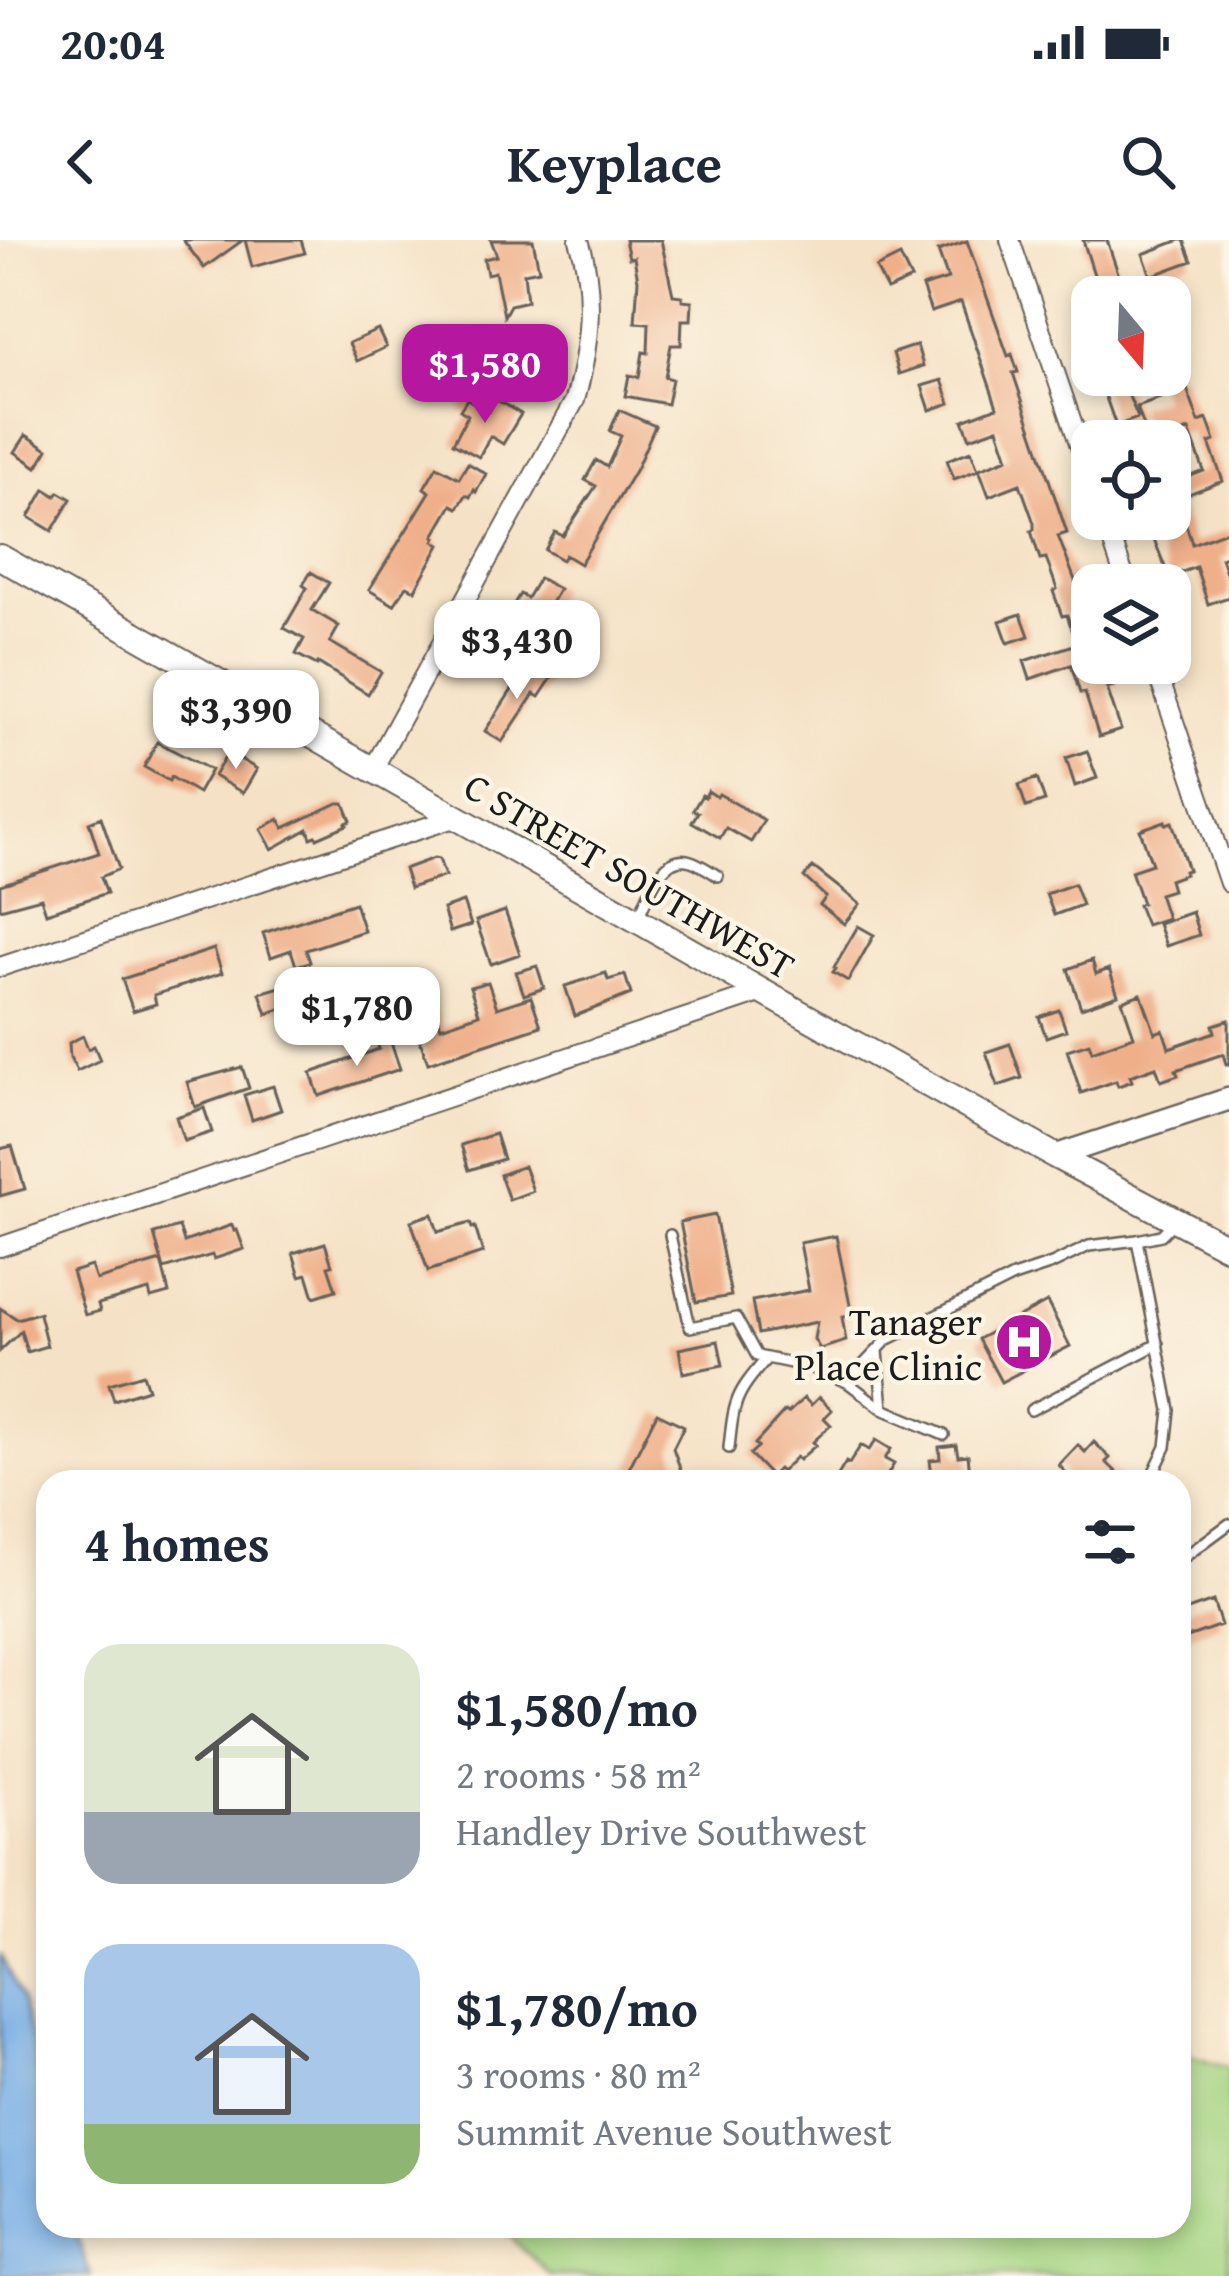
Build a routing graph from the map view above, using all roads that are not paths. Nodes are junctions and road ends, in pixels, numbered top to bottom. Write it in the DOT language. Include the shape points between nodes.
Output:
graph roads {
  1 [pos="579,240"];
  2 [pos="1010,240"];
  3 [pos="1071,420"];
  4 [pos="0,557"];
  5 [pos="1161,684"];
  6 [pos="373,769"];
  7 [pos="457,818"];
  8 [pos="718,876"];
  9 [pos="1229,883"];
  10 [pos="637,920"];
  11 [pos="0,967"];
  12 [pos="763,992"];
  13 [pos="1229,1099"];
  14 [pos="1055,1156"];
  15 [pos="1175,1220"];
  16 [pos="670,1235"];
  17 [pos="1137,1240"];
  18 [pos="0,1247"];
  19 [pos="1229,1248"];
  20 [pos="1158,1344"];
  21 [pos="878,1351"];
  22 [pos="767,1358"];
  23 [pos="848,1382"];
  24 [pos="883,1409"];
  25 [pos="1031,1410"];
  26 [pos="944,1435"];
  27 [pos="729,1448"];
  28 [pos="1155,1470"];
  29 [pos="1229,1524"];
  30 [pos="1191,1552"];
  1 -- 6 [label="street" via="590,312 575,400"];
  2 -- 3 [label="street"];
  4 -- 6 [label="main road, C STREET SOUTHWEST"];
  5 -- 9 [label="street"];
  6 -- 7 [label="main road, C STREET SOUTHWEST"];
  7 -- 10 [label="main road, C STREET SOUTHWEST"];
  7 -- 11 [label="street"];
  8 -- 10 [label="lane" via="689,859 667,866"];
  10 -- 12 [label="main road, C STREET SOUTHWEST"];
  12 -- 14 [label="main road, C STREET SOUTHWEST"];
  12 -- 18 [label="street"];
  13 -- 14 [label="street"];
  14 -- 15 [label="main road, C STREET SOUTHWEST"];
  15 -- 17 [label="lane" via="1161,1235"];
  15 -- 19 [label="main road, C STREET SOUTHWEST"];
  16 -- 22 [label="lane" via="690,1327 736,1318 757,1355"];
  17 -- 20 [label="lane"];
  17 -- 21 [label="lane" via="1089,1246 1013,1277"];
  20 -- 25 [label="lane"];
  20 -- 28 [label="lane" via="1170,1410"];
  21 -- 23 [label="lane"];
  21 -- 24 [label="lane"];
  22 -- 23 [label="lane"];
  22 -- 27 [label="lane" via="742,1388"];
  23 -- 24 [label="lane"];
  24 -- 26 [label="lane"];
  29 -- 30 [label="lane"];
}
